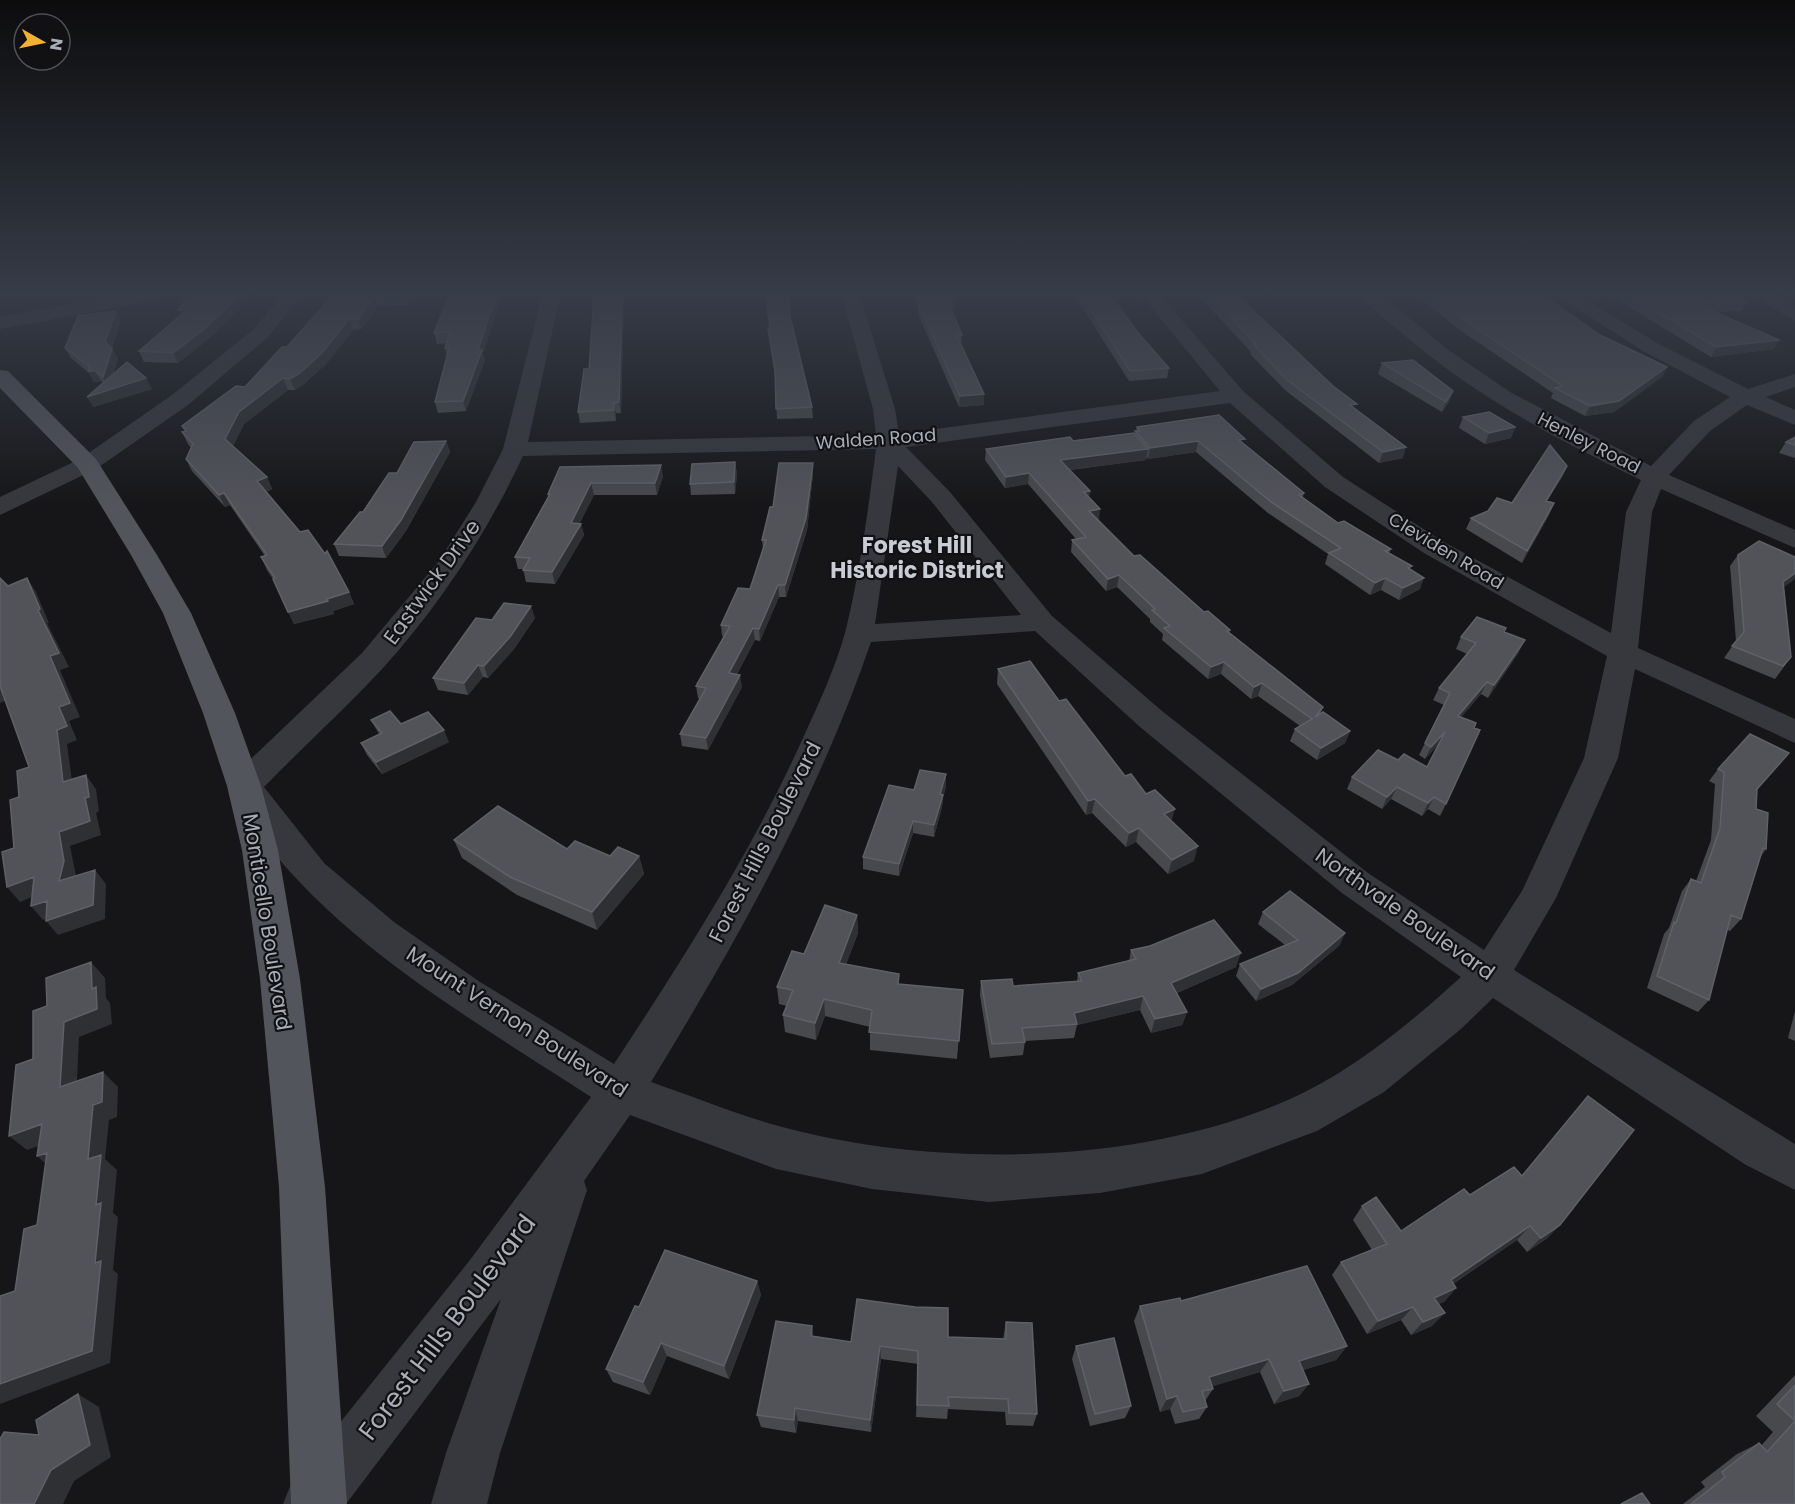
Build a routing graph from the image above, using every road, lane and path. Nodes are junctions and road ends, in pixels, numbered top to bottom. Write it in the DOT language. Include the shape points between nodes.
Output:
graph roads {
  1 [pos="223,366"];
  2 [pos="534,366"];
  3 [pos="871,366"];
  4 [pos="1210,366"];
  5 [pos="1457,366"];
  6 [pos="1680,366"];
  7 [pos="0,376"];
  8 [pos="1795,380"];
  9 [pos="1235,396"];
  10 [pos="1745,397"];
  11 [pos="1795,418"];
  12 [pos="888,442"];
  13 [pos="515,449"];
  14 [pos="88,464"];
  15 [pos="1654,477"];
  16 [pos="0,507"];
  17 [pos="1795,540"];
  18 [pos="1042,622"];
  19 [pos="859,634"];
  20 [pos="1623,652"];
  21 [pos="1795,732"];
  22 [pos="244,786"];
  23 [pos="1490,975"];
  24 [pos="621,1092"];
  25 [pos="580,1149"];
  26 [pos="1795,1168"];
  27 [pos="316,1501"];
  28 [pos="459,1504"];
  1 -- 14 [label="street"];
  2 -- 13 [label="street, Eastwick Drive"];
  3 -- 12 [label="street, Forest Hills Boulevard" via="884,409"];
  4 -- 9 [label="street, Cleviden Road"];
  5 -- 15 [label="street, Henley Road" via="1548,423"];
  6 -- 10 [label="street"];
  7 -- 14 [label="main road, Monticello Boulevard"];
  8 -- 10 [label="street, Mount Vernon Boulevard"];
  9 -- 12 [label="street, Walden Road"];
  9 -- 20 [label="street, Cleviden Road" via="1334,482 1433,546"];
  10 -- 11 [label="street"];
  10 -- 15 [label="street, Mount Vernon Boulevard" via="1702,426"];
  12 -- 13 [label="street, Walden Road"];
  12 -- 18 [label="street, Northvale Boulevard" via="942,497"];
  12 -- 19 [label="street, Forest Hills Boulevard"];
  13 -- 22 [label="street, Eastwick Drive" via="489,502 450,565 414,612 351,683"];
  14 -- 16 [label="street"];
  14 -- 22 [label="main road, Monticello Boulevard" via="177,613 219,713"];
  15 -- 17 [label="street, Henley Road"];
  15 -- 20 [label="street, Mount Vernon Boulevard" via="1639,512"];
  18 -- 19 [label="street"];
  18 -- 23 [label="street, Northvale Boulevard" via="1152,719 1355,883"];
  19 -- 24 [label="street, Forest Hills Boulevard" via="812,756 768,846 698,970"];
  20 -- 21 [label="street, Cleviden Road"];
  20 -- 23 [label="street, Mount Vernon Boulevard" via="1601,758 1537,898"];
  22 -- 24 [label="street, Mount Vernon Boulevard" via="311,873 380,933 466,994"];
  22 -- 27 [label="main road, Monticello Boulevard" via="260,850 280,979 298,1152 313,1363"];
  23 -- 24 [label="street, Mount Vernon Boulevard" via="1369,1078 1301,1116 1202,1152 1100,1171 989,1179 872,1167 776,1147"];
  23 -- 26 [label="street, Northvale Boulevard"];
  24 -- 25 [label="street, Forest Hills Boulevard"];
  25 -- 27 [label="street, Forest Hills Boulevard"];
  25 -- 28 [label="street, Forest Hills Boulevard" via="538,1261"];
}
